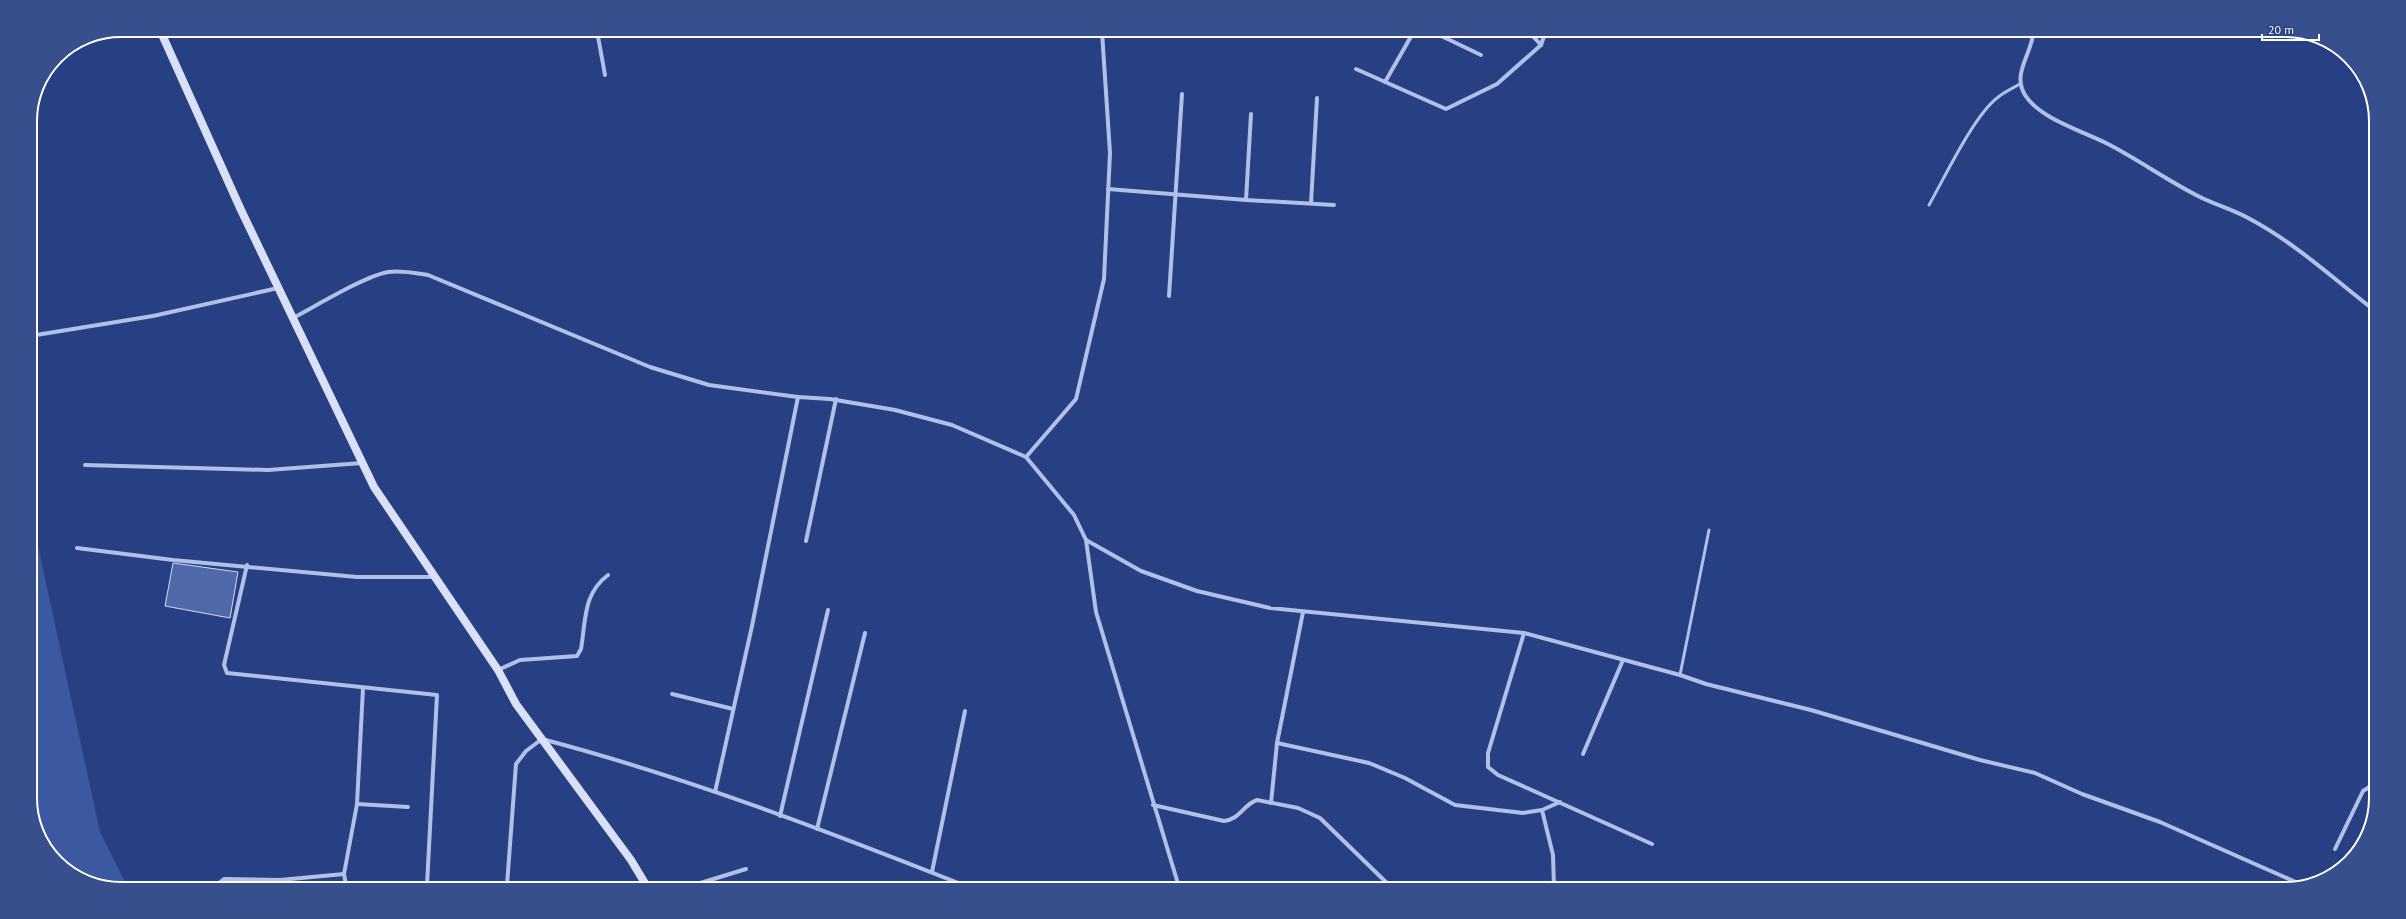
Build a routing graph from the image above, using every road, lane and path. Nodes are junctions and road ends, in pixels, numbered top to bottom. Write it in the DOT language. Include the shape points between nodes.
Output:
graph roads {
  1 [pos="163,37"];
  2 [pos="598,37"];
  3 [pos="1102,37"];
  4 [pos="1411,37"];
  5 [pos="1443,37"];
  6 [pos="1534,37"];
  7 [pos="1544,37"];
  8 [pos="2033,37"];
  9 [pos="1541,44"];
  10 [pos="1481,55"];
  11 [pos="1356,69"];
  12 [pos="605,75"];
  13 [pos="1385,82"];
  14 [pos="2020,84"];
  15 [pos="1182,94"];
  16 [pos="1316,98"];
  17 [pos="1251,114"];
  18 [pos="1108,189"];
  19 [pos="1176,194"];
  20 [pos="1246,200"];
  21 [pos="1311,203"];
  22 [pos="1334,205"];
  23 [pos="1929,205"];
  24 [pos="278,288"];
  25 [pos="1170,296"];
  26 [pos="2369,306"];
  27 [pos="293,318"];
  28 [pos="37,335"];
  29 [pos="798,397"];
  30 [pos="836,400"];
  31 [pos="1026,457"];
  32 [pos="362,462"];
  33 [pos="85,465"];
  34 [pos="1709,530"];
  35 [pos="1086,540"];
  36 [pos="806,541"];
  37 [pos="77,548"];
  38 [pos="247,565"];
  39 [pos="608,575"];
  40 [pos="433,577"];
  41 [pos="828,610"];
  42 [pos="1303,612"];
  43 [pos="865,633"];
  44 [pos="1524,633"];
  45 [pos="1623,660"];
  46 [pos="498,670"];
  47 [pos="1680,675"];
  48 [pos="363,688"];
  49 [pos="672,694"];
  50 [pos="733,710"];
  51 [pos="965,710"];
  52 [pos="542,738"];
  53 [pos="1277,742"];
  54 [pos="1583,754"];
  55 [pos="2369,787"];
  56 [pos="715,792"];
  57 [pos="1560,802"];
  58 [pos="357,804"];
  59 [pos="1271,804"];
  60 [pos="1153,805"];
  61 [pos="408,807"];
  62 [pos="1542,810"];
  63 [pos="780,816"];
  64 [pos="817,829"];
  65 [pos="1652,844"];
  66 [pos="2335,849"];
  67 [pos="746,869"];
  68 [pos="932,872"];
  69 [pos="344,874"];
  70 [pos="2294,881"];
  71 [pos="220,882"];
  72 [pos="280,882"];
  73 [pos="345,882"];
  74 [pos="427,882"];
  75 [pos="507,882"];
  76 [pos="644,882"];
  77 [pos="704,882"];
  78 [pos="956,882"];
  79 [pos="1178,882"];
  80 [pos="1386,882"];
  81 [pos="1554,882"];
  1 -- 24 [label="street"];
  2 -- 12 [label="street"];
  3 -- 18 [label="street" via="1110,153"];
  4 -- 13 [label="street"];
  5 -- 10 [label="street"];
  6 -- 9 [label="street"];
  7 -- 9 [label="street"];
  8 -- 14 [label="street" via="2022,67"];
  9 -- 13 [label="street" via="1497,84 1446,109"];
  11 -- 13 [label="street"];
  14 -- 23 [label="lane" via="1996,98 1969,134"];
  14 -- 26 [label="street" via="2025,95 2038,109 2107,143 2200,196 2250,218 2284,240"];
  15 -- 19 [label="street"];
  16 -- 21 [label="street"];
  17 -- 20 [label="street"];
  18 -- 19 [label="street"];
  18 -- 31 [label="street" via="1104,279 1076,399"];
  19 -- 20 [label="street"];
  19 -- 25 [label="street"];
  20 -- 21 [label="street"];
  21 -- 22 [label="street"];
  24 -- 27 [label="street"];
  24 -- 28 [label="street" via="152,316"];
  27 -- 29 [label="street" via="387,272 407,271 428,275 650,367 683,378 709,385"];
  27 -- 32 [label="street"];
  29 -- 30 [label="street"];
  29 -- 50 [label="street"];
  30 -- 31 [label="street" via="895,410 952,426"];
  30 -- 36 [label="street"];
  31 -- 35 [label="street" via="1074,515"];
  32 -- 33 [label="street" via="268,470"];
  32 -- 40 [label="street" via="374,487"];
  34 -- 47 [label="lane"];
  35 -- 42 [label="street" via="1141,571 1197,591 1270,608"];
  35 -- 60 [label="street" via="1096,612"];
  37 -- 38 [label="street" via="173,560"];
  38 -- 40 [label="street" via="356,577"];
  38 -- 48 [label="street" via="224,665 227,673"];
  39 -- 46 [label="street" via="590,594 581,649 577,656 524,660"];
  40 -- 46 [label="street"];
  41 -- 63 [label="street"];
  42 -- 44 [label="street"];
  42 -- 53 [label="street"];
  43 -- 64 [label="street"];
  44 -- 45 [label="street"];
  44 -- 57 [label="street" via="1488,753 1488,766 1498,775"];
  45 -- 47 [label="street"];
  45 -- 54 [label="street"];
  46 -- 52 [label="street" via="516,704"];
  47 -- 70 [label="street" via="1811,710 1980,760 2035,773 2082,794 2160,822"];
  48 -- 58 [label="street"];
  48 -- 74 [label="street" via="437,695"];
  49 -- 50 [label="street"];
  50 -- 56 [label="street"];
  51 -- 68 [label="street"];
  52 -- 56 [label="street" via="623,760"];
  52 -- 75 [label="street" via="526,751 516,764"];
  52 -- 76 [label="street"];
  53 -- 59 [label="street"];
  53 -- 62 [label="street" via="1369,763 1405,778 1455,805 1523,813"];
  55 -- 66 [label="street" via="2363,791"];
  56 -- 63 [label="street"];
  57 -- 62 [label="street"];
  57 -- 65 [label="street"];
  58 -- 61 [label="street"];
  58 -- 69 [label="street"];
  59 -- 60 [label="street" via="1257,800 1251,802 1229,820 1215,820"];
  59 -- 80 [label="street" via="1298,808 1320,818"];
  60 -- 79 [label="street"];
  62 -- 81 [label="street" via="1553,855"];
  63 -- 64 [label="street"];
  64 -- 68 [label="street"];
  67 -- 77 [label="street"];
  68 -- 78 [label="street"];
  69 -- 72 [label="street"];
  69 -- 73 [label="street"];
  71 -- 72 [label="street" via="224,879"];
}
